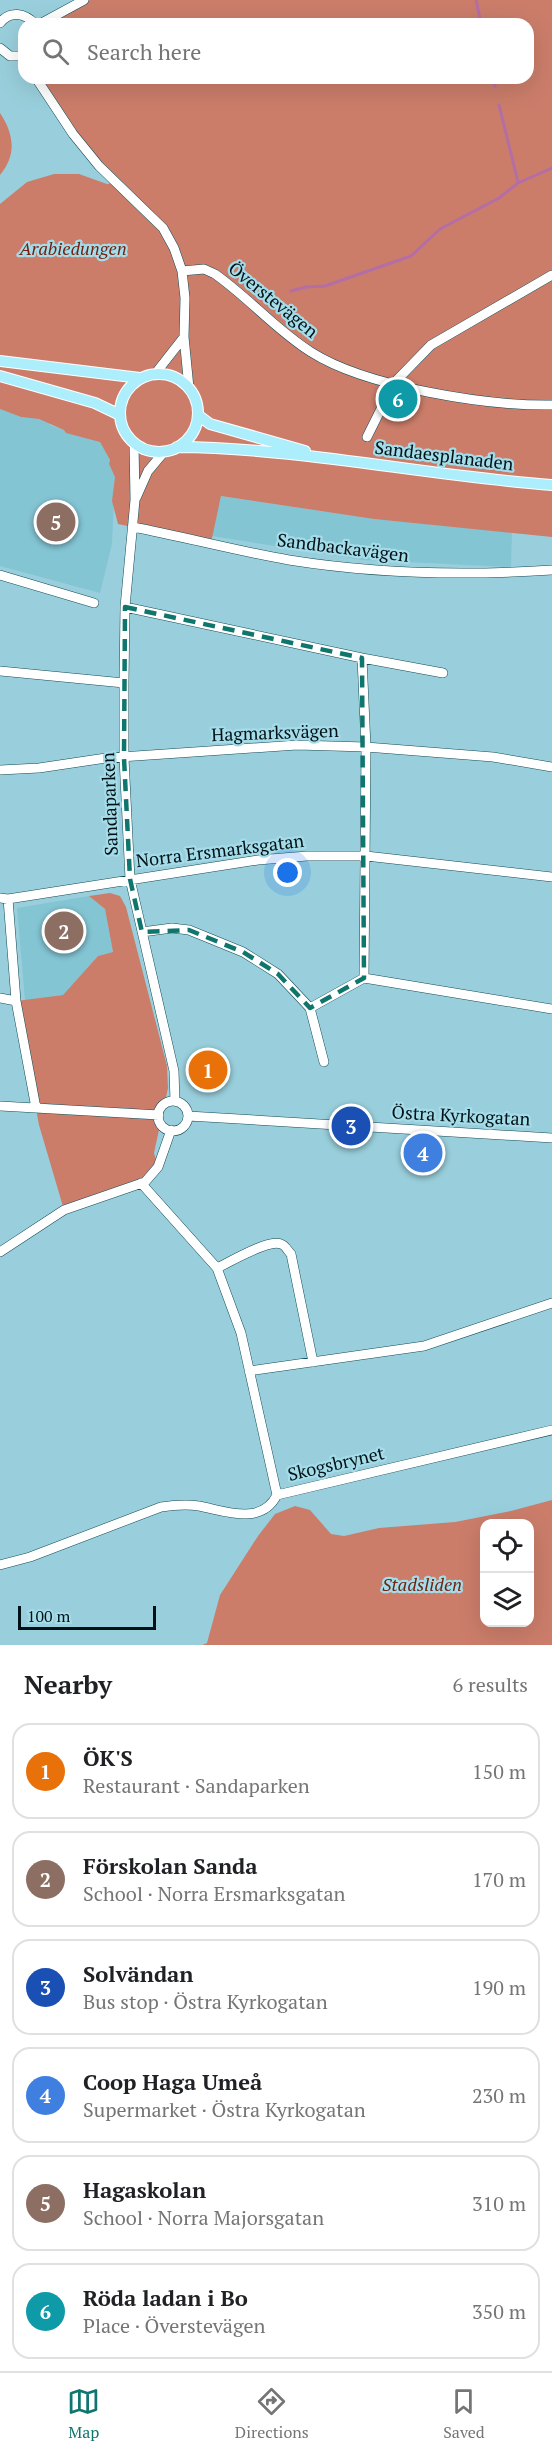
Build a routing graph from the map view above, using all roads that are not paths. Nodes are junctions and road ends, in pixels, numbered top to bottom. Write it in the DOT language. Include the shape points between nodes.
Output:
graph roads {
  1 [pos="84,0"];
  2 [pos="29,18"];
  3 [pos="51,18"];
  4 [pos="0,23"];
  5 [pos="0,48"];
  6 [pos="18,56"];
  7 [pos="40,84"];
  8 [pos="182,271"];
  9 [pos="552,275"];
  10 [pos="184,337"];
  11 [pos="0,361"];
  12 [pos="155,374"];
  13 [pos="0,376"];
  14 [pos="140,378"];
  15 [pos="394,383"];
  16 [pos="189,388"];
  17 [pos="552,405"];
  18 [pos="120,415"];
  19 [pos="198,415"];
  20 [pos="368,437"];
  21 [pos="134,443"];
  22 [pos="177,447"];
  23 [pos="164,452"];
  24 [pos="331,459"];
  25 [pos="552,485"];
  26 [pos="135,501"];
  27 [pos="133,527"];
  28 [pos="552,570"];
  29 [pos="0,575"];
  30 [pos="94,603"];
  31 [pos="125,607"];
  32 [pos="362,658"];
  33 [pos="0,671"];
  34 [pos="443,673"];
  35 [pos="124,683"];
  36 [pos="366,747"];
  37 [pos="124,758"];
  38 [pos="552,767"];
  39 [pos="0,770"];
  40 [pos="366,856"];
  41 [pos="552,877"];
  42 [pos="130,879"];
  43 [pos="4,898"];
  44 [pos="142,932"];
  45 [pos="364,978"];
  46 [pos="0,998"];
  47 [pos="16,1001"];
  48 [pos="310,1008"];
  49 [pos="552,1009"];
  50 [pos="324,1062"];
  51 [pos="175,1101"];
  52 [pos="0,1106"];
  53 [pos="36,1108"];
  54 [pos="159,1115"];
  55 [pos="188,1116"];
  56 [pos="171,1130"];
  57 [pos="552,1138"];
  58 [pos="141,1184"];
  59 [pos="0,1252"];
  60 [pos="217,1268"];
  61 [pos="552,1303"];
  62 [pos="313,1362"];
  63 [pos="249,1371"];
  64 [pos="552,1430"];
  65 [pos="277,1495"];
  66 [pos="0,1565"];
  1 -- 3 [label="street"];
  2 -- 4 [label="street" via="11,15"];
  5 -- 6 [label="street" via="10,56"];
  7 -- 8 [label="street" via="92,158 163,228"];
  8 -- 10 [label="street"];
  8 -- 15 [label="street, Överstevägen" via="204,269 215,274 313,353 336,366"];
  9 -- 15 [label="street" via="431,345"];
  10 -- 12 [label="street"];
  10 -- 16 [label="street"];
  11 -- 14 [label="main road"];
  12 -- 14 [label="main road"];
  12 -- 16 [label="main road" via="172,376"];
  13 -- 18 [label="main road" via="96,403"];
  14 -- 18 [label="main road" via="124,394"];
  15 -- 17 [label="street, Överstevägen" via="515,405"];
  15 -- 20 [label="street"];
  16 -- 19 [label="main road"];
  18 -- 21 [label="main road" via="123,428"];
  19 -- 22 [label="main road" via="191,435"];
  19 -- 24 [label="main road, Sandaesplanaden" via="210,424"];
  21 -- 23 [label="main road" via="148,451"];
  21 -- 26 [label="street, Sandaparken"];
  22 -- 23 [label="main road"];
  22 -- 24 [label="main road, Sandaesplanaden"];
  23 -- 26 [label="street, Sandaparken" via="148,471"];
  24 -- 25 [label="main road, Sandaesplanaden"];
  26 -- 27 [label="street, Sandaparken"];
  27 -- 28 [label="street, Sandbackavägen" via="345,568 419,574"];
  27 -- 31 [label="street, Sandaparken"];
  29 -- 30 [label="street"];
  31 -- 32 [label="street"];
  31 -- 35 [label="street, Sandaparken"];
  32 -- 34 [label="street"];
  32 -- 36 [label="street"];
  33 -- 35 [label="street"];
  35 -- 37 [label="street, Sandaparken"];
  36 -- 37 [label="street, Hagmarksvägen" via="297,745"];
  36 -- 38 [label="street, Hagmarksvägen" via="493,757"];
  36 -- 40 [label="street"];
  37 -- 39 [label="street, Hagmarksvägen"];
  37 -- 42 [label="street, Sandaparken"];
  40 -- 41 [label="street, Norra Ersmarksgatan"];
  40 -- 42 [label="street, Norra Ersmarksgatan" via="258,860"];
  40 -- 45 [label="street"];
  42 -- 43 [label="street, Norra Ersmarksgatan"];
  42 -- 44 [label="street, Sandaparken"];
  43 -- 47 [label="street"];
  44 -- 48 [label="street" via="189,930 243,952 278,974"];
  44 -- 51 [label="street, Sandaparken" via="174,1071"];
  45 -- 48 [label="street"];
  45 -- 49 [label="street"];
  46 -- 47 [label="street"];
  47 -- 53 [label="street"];
  48 -- 50 [label="street"];
  51 -- 54 [label="street" via="166,1103"];
  51 -- 55 [label="street" via="184,1106"];
  52 -- 53 [label="street"];
  53 -- 54 [label="street"];
  54 -- 56 [label="street" via="161,1124"];
  55 -- 56 [label="street" via="182,1127"];
  55 -- 57 [label="street, Östra Kyrkogatan"];
  56 -- 58 [label="street" via="158,1167"];
  58 -- 59 [label="street" via="64,1210"];
  58 -- 60 [label="street"];
  60 -- 62 [label="street" via="270,1243 286,1248 291,1254"];
  60 -- 63 [label="street" via="237,1318"];
  61 -- 62 [label="street" via="424,1346"];
  62 -- 63 [label="street"];
  63 -- 65 [label="street"];
  64 -- 65 [label="street, Skogsbrynet"];
  65 -- 66 [label="street, Skogsbrynet" via="272,1505 248,1515 197,1506 161,1507"];
}
